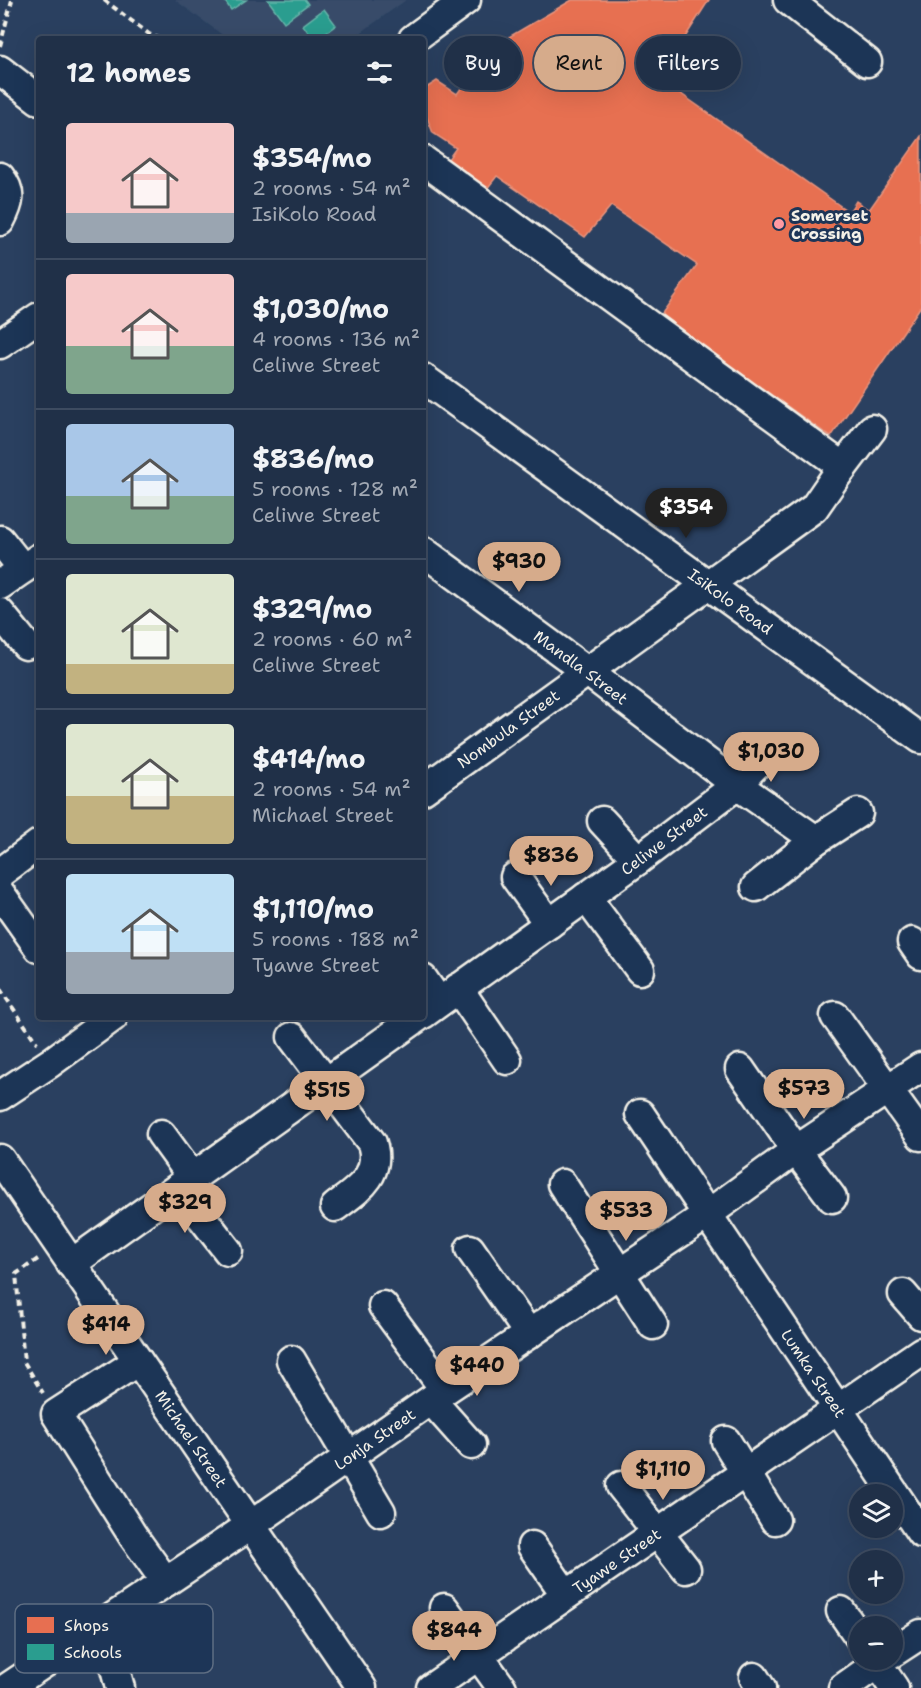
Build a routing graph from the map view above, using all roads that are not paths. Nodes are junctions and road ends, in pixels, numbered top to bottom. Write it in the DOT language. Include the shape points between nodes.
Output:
graph roads {
  1 [pos="466,0"];
  2 [pos="788,0"];
  3 [pos="417,36"];
  4 [pos="867,62"];
  5 [pos="0,70"];
  6 [pos="36,98"];
  7 [pos="426,162"];
  8 [pos="0,177"];
  9 [pos="0,221"];
  10 [pos="36,319"];
  11 [pos="0,344"];
  12 [pos="426,380"];
  13 [pos="872,429"];
  14 [pos="843,467"];
  15 [pos="0,540"];
  16 [pos="426,557"];
  17 [pos="31,564"];
  18 [pos="0,585"];
  19 [pos="709,585"];
  20 [pos="0,613"];
  21 [pos="26,645"];
  22 [pos="588,672"];
  23 [pos="921,739"];
  24 [pos="770,750"];
  25 [pos="737,785"];
  26 [pos="426,788"];
  27 [pos="858,813"];
  28 [pos="602,821"];
  29 [pos="816,840"];
  30 [pos="36,846"];
  31 [pos="638,860"];
  32 [pos="0,873"];
  33 [pos="515,877"];
  34 [pos="756,887"];
  35 [pos="0,893"];
  36 [pos="586,897"];
  37 [pos="549,924"];
  38 [pos="36,944"];
  39 [pos="640,970"];
  40 [pos="426,986"];
  41 [pos="435,1005"];
  42 [pos="835,1016"];
  43 [pos="414,1020"];
  44 [pos="99,1021"];
  45 [pos="292,1037"];
  46 [pos="507,1060"];
  47 [pos="921,1067"];
  48 [pos="740,1069"];
  49 [pos="327,1082"];
  50 [pos="887,1089"];
  51 [pos="0,1096"];
  52 [pos="640,1114"];
  53 [pos="160,1134"];
  54 [pos="921,1136"];
  55 [pos="796,1150"];
  56 [pos="0,1160"];
  57 [pos="186,1183"];
  58 [pos="562,1185"];
  59 [pos="832,1198"];
  60 [pos="335,1207"];
  61 [pos="708,1214"];
  62 [pos="470,1249"];
  63 [pos="228,1251"];
  64 [pos="65,1255"];
  65 [pos="619,1274"];
  66 [pos="383,1306"];
  67 [pos="653,1325"];
  68 [pos="529,1334"];
  69 [pos="921,1352"];
  70 [pos="291,1360"];
  71 [pos="138,1361"];
  72 [pos="438,1395"];
  73 [pos="837,1409"];
  74 [pos="726,1441"];
  75 [pos="471,1445"];
  76 [pos="350,1458"];
  77 [pos="746,1472"];
  78 [pos="621,1486"];
  79 [pos="381,1512"];
  80 [pos="776,1520"];
  81 [pos="251,1526"];
  82 [pos="656,1533"];
  83 [pos="921,1533"];
  84 [pos="532,1546"];
  85 [pos="686,1569"];
  86 [pos="166,1582"];
  87 [pos="566,1596"];
  88 [pos="133,1604"];
  89 [pos="444,1608"];
  90 [pos="841,1611"];
  91 [pos="849,1622"];
  92 [pos="921,1634"];
  93 [pos="903,1646"];
  94 [pos="478,1656"];
  95 [pos="867,1670"];
  96 [pos="887,1670"];
  97 [pos="30,1673"];
  98 [pos="116,1673"];
  99 [pos="7,1688"];
  100 [pos="120,1688"];
  101 [pos="362,1688"];
  102 [pos="431,1688"];
  103 [pos="502,1688"];
  104 [pos="843,1688"];
  105 [pos="894,1688"];
  1 -- 3 [label="street"];
  2 -- 4 [label="street"];
  5 -- 6 [label="street"];
  7 -- 14 [label="street"];
  8 -- 9 [label="street" via="9,192 8,207"];
  10 -- 11 [label="street"];
  12 -- 19 [label="street, IsiKolo Road"];
  13 -- 14 [label="street, Nombula Street"];
  14 -- 19 [label="street, Nombula Street" via="814,508"];
  15 -- 17 [label="street"];
  16 -- 22 [label="street, Mandla Street"];
  17 -- 18 [label="street"];
  19 -- 22 [label="street, Nombula Street"];
  19 -- 23 [label="street, IsiKolo Road"];
  20 -- 21 [label="street"];
  22 -- 25 [label="street, Mandla Street"];
  22 -- 26 [label="street, Nombula Street"];
  24 -- 25 [label="street, Celiwe Street"];
  25 -- 29 [label="street"];
  25 -- 31 [label="street, Celiwe Street"];
  27 -- 29 [label="street"];
  28 -- 31 [label="street"];
  29 -- 34 [label="street"];
  30 -- 32 [label="street"];
  31 -- 36 [label="street, Celiwe Street"];
  33 -- 37 [label="street"];
  35 -- 38 [label="street"];
  36 -- 37 [label="street, Celiwe Street"];
  36 -- 39 [label="street"];
  37 -- 41 [label="street, Celiwe Street"];
  40 -- 41 [label="street"];
  41 -- 46 [label="street"];
  42 -- 50 [label="street"];
  43 -- 49 [label="street, Celiwe Street"];
  44 -- 51 [label="street" via="50,1063"];
  45 -- 49 [label="street"];
  47 -- 50 [label="street, Lonja Street"];
  48 -- 55 [label="street"];
  49 -- 57 [label="street, Celiwe Street"];
  49 -- 60 [label="street" via="372,1143 375,1160 364,1184"];
  50 -- 54 [label="street"];
  50 -- 55 [label="street, Lonja Street"];
  52 -- 61 [label="street, Lumka Street"];
  53 -- 57 [label="street"];
  55 -- 59 [label="street"];
  55 -- 61 [label="street, Lonja Street"];
  56 -- 64 [label="street, Michael Street"];
  57 -- 63 [label="street"];
  57 -- 64 [label="street, Celiwe Street"];
  58 -- 65 [label="street"];
  61 -- 65 [label="street, Lonja Street"];
  61 -- 73 [label="street, Lumka Street"];
  62 -- 68 [label="street"];
  64 -- 71 [label="street, Michael Street"];
  65 -- 67 [label="street"];
  65 -- 68 [label="street, Lonja Street"];
  66 -- 72 [label="street"];
  68 -- 72 [label="street, Lonja Street"];
  69 -- 73 [label="street, Tyawe Street"];
  70 -- 76 [label="street"];
  71 -- 81 [label="street, Michael Street"];
  71 -- 86 [label="street" via="56,1414"];
  72 -- 75 [label="street"];
  72 -- 76 [label="street, Lonja Street"];
  73 -- 77 [label="street, Tyawe Street"];
  73 -- 83 [label="street, Lumka Street"];
  74 -- 77 [label="street"];
  76 -- 79 [label="street"];
  76 -- 81 [label="street, Lonja Street"];
  77 -- 80 [label="street"];
  77 -- 82 [label="street, Tyawe Street"];
  78 -- 82 [label="street"];
  81 -- 86 [label="street, Lonja Street"];
  81 -- 101 [label="street, Michael Street"];
  82 -- 85 [label="street"];
  82 -- 87 [label="street, Tyawe Street"];
  84 -- 87 [label="street"];
  86 -- 88 [label="street, Lonja Street"];
  87 -- 94 [label="street, Tyawe Street"];
  89 -- 94 [label="street"];
  90 -- 91 [label="street"];
  92 -- 93 [label="street"];
  94 -- 102 [label="street, Tyawe Street"];
  94 -- 103 [label="street"];
  95 -- 104 [label="street"];
  96 -- 105 [label="street"];
  97 -- 99 [label="street, Lonja Street"];
  98 -- 100 [label="street"];
}
